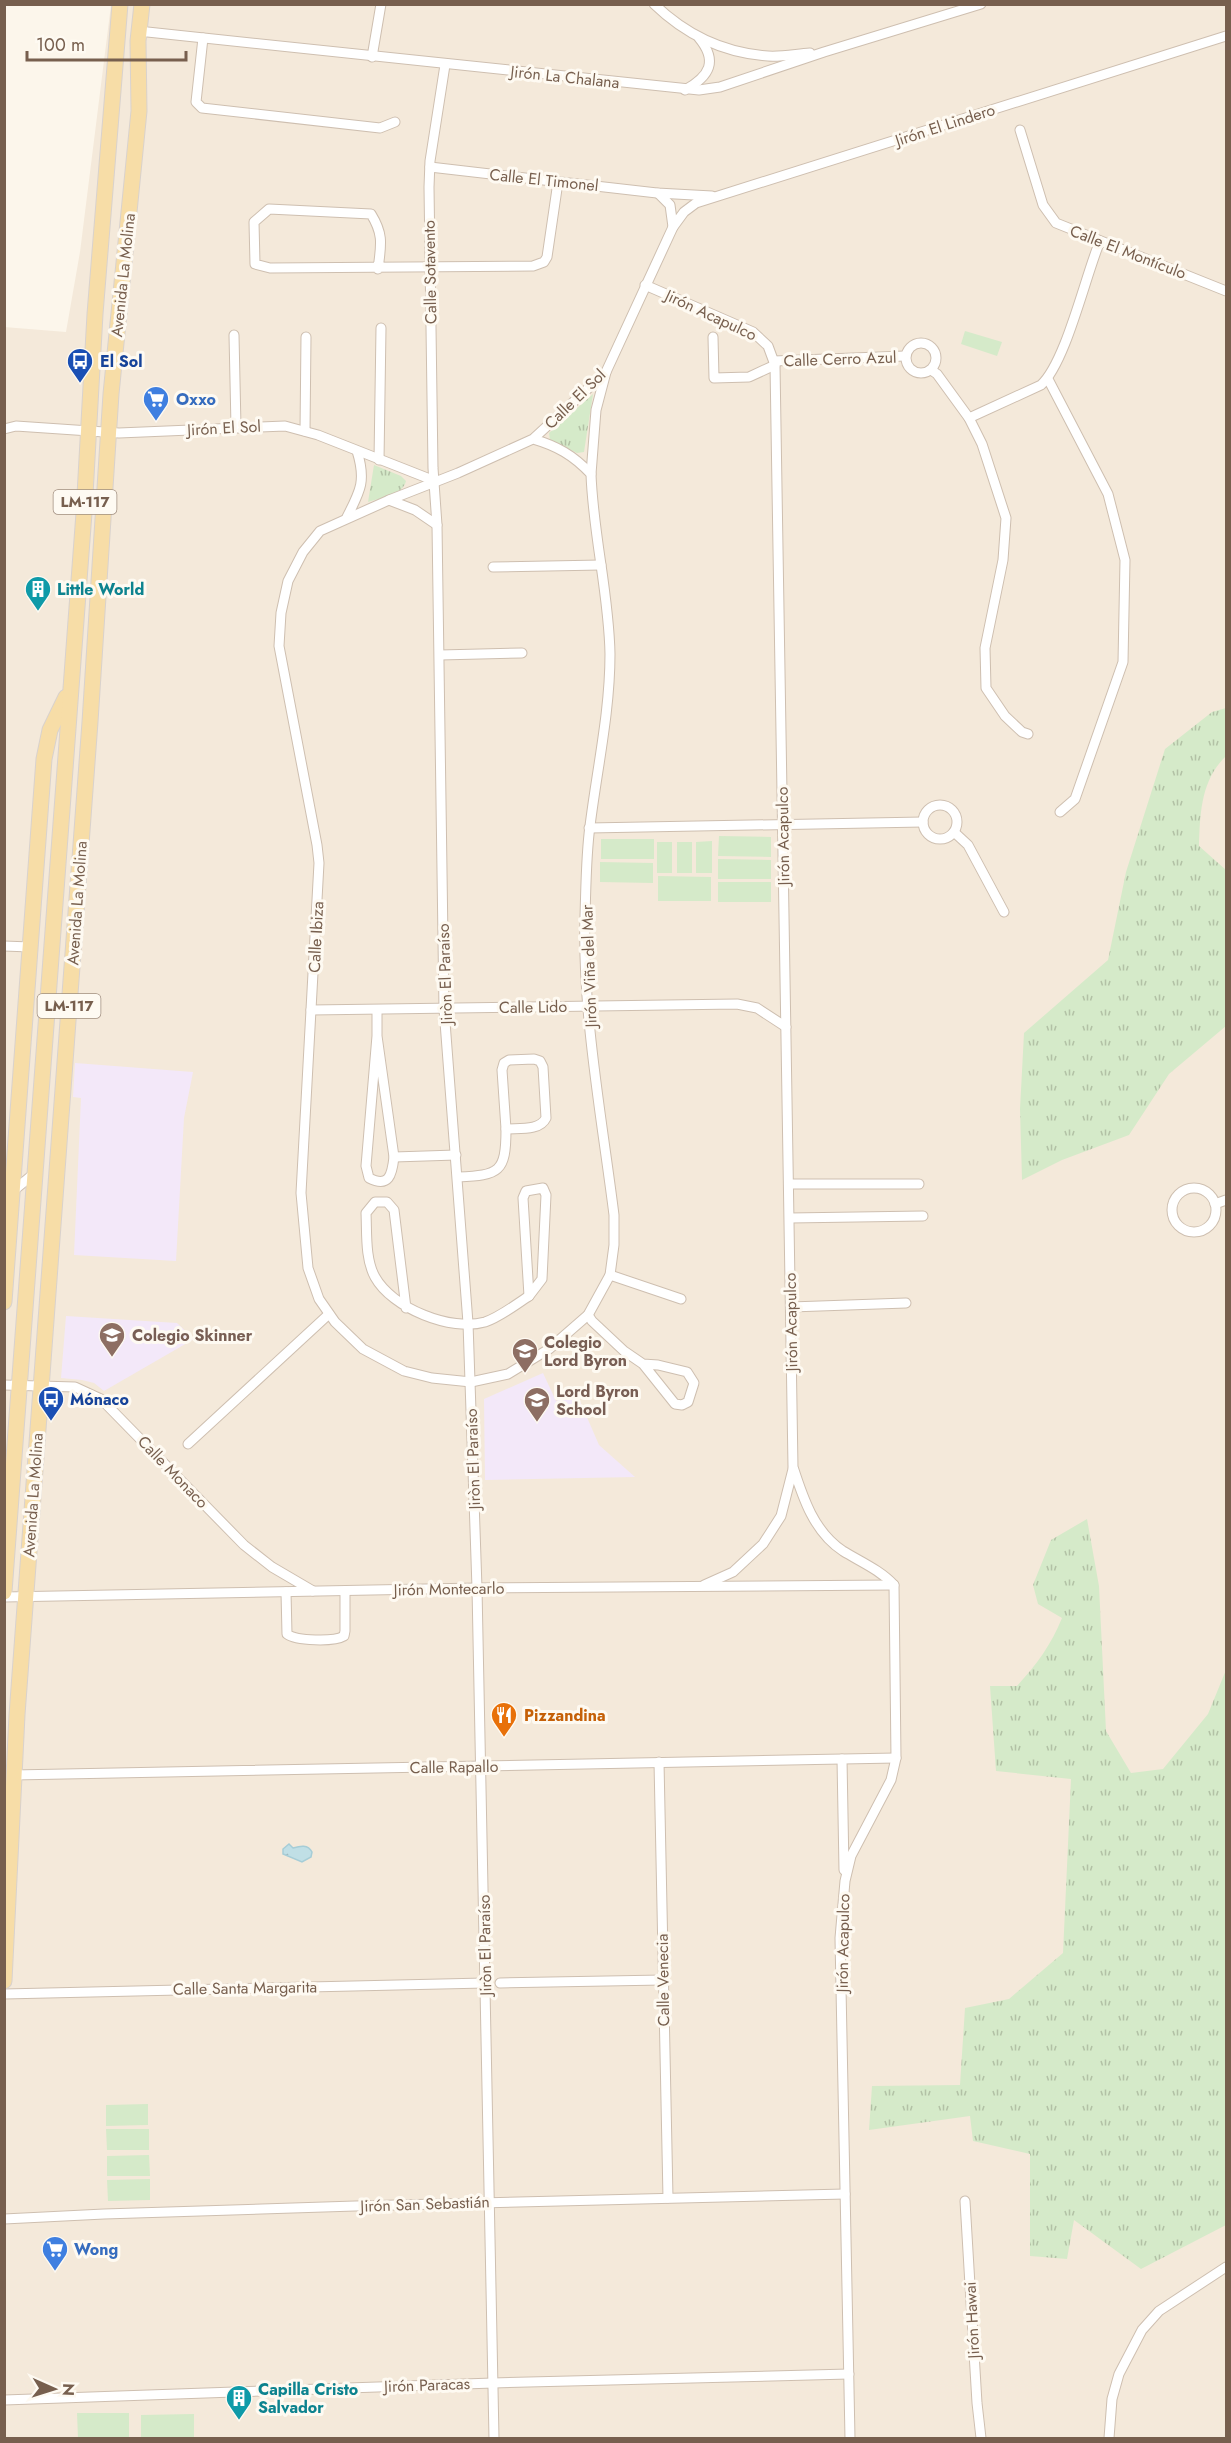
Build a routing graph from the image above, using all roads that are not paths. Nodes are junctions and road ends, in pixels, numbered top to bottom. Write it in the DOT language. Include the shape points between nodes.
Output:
graph roads {
  1 [pos="120,4"];
  2 [pos="141,4"];
  3 [pos="381,4"];
  4 [pos="654,4"];
  5 [pos="981,4"];
  6 [pos="138,31"];
  7 [pos="1227,36"];
  8 [pos="203,38"];
  9 [pos="699,38"];
  10 [pos="824,52"];
  11 [pos="372,57"];
  12 [pos="446,65"];
  13 [pos="685,90"];
  14 [pos="395,122"];
  15 [pos="1020,130"];
  16 [pos="430,167"];
  17 [pos="558,182"];
  18 [pos="657,193"];
  19 [pos="717,196"];
  20 [pos="673,227"];
  21 [pos="1100,241"];
  22 [pos="378,268"];
  23 [pos="430,268"];
  24 [pos="645,285"];
  25 [pos="1227,291"];
  26 [pos="381,328"];
  27 [pos="234,335"];
  28 [pos="713,337"];
  29 [pos="306,338"];
  30 [pos="905,356"];
  31 [pos="774,363"];
  32 [pos="931,370"];
  33 [pos="606,372"];
  34 [pos="1048,379"];
  35 [pos="969,418"];
  36 [pos="236,427"];
  37 [pos="4,429"];
  38 [pos="305,431"];
  39 [pos="90,432"];
  40 [pos="109,433"];
  41 [pos="532,439"];
  42 [pos="357,451"];
  43 [pos="379,460"];
  44 [pos="591,474"];
  45 [pos="435,481"];
  46 [pos="389,500"];
  47 [pos="347,517"];
  48 [pos="437,525"];
  49 [pos="601,565"];
  50 [pos="493,567"];
  51 [pos="522,653"];
  52 [pos="440,655"];
  53 [pos="70,689"];
  54 [pos="90,722"];
  55 [pos="1028,734"];
  56 [pos="1060,812"];
  57 [pos="61,818"];
  58 [pos="923,822"];
  59 [pos="783,824"];
  60 [pos="589,828"];
  61 [pos="954,832"];
  62 [pos="1004,912"];
  63 [pos="4,945"];
  64 [pos="30,946"];
  65 [pos="588,1006"];
  66 [pos="444,1009"];
  67 [pos="311,1010"];
  68 [pos="377,1010"];
  69 [pos="786,1027"];
  70 [pos="377,1035"];
  71 [pos="506,1129"];
  72 [pos="456,1155"];
  73 [pos="394,1157"];
  74 [pos="36,1172"];
  75 [pos="458,1177"];
  76 [pos="789,1184"];
  77 [pos="919,1184"];
  78 [pos="9,1191"];
  79 [pos="1227,1200"];
  80 [pos="1215,1204"];
  81 [pos="923,1216"];
  82 [pos="790,1218"];
  83 [pos="610,1275"];
  84 [pos="529,1296"];
  85 [pos="681,1299"];
  86 [pos="4,1302"];
  87 [pos="906,1303"];
  88 [pos="791,1307"];
  89 [pos="406,1308"];
  90 [pos="329,1314"];
  91 [pos="588,1315"];
  92 [pos="468,1323"];
  93 [pos="643,1364"];
  94 [pos="471,1382"];
  95 [pos="4,1384"];
  96 [pos="20,1385"];
  97 [pos="42,1385"];
  98 [pos="188,1444"];
  99 [pos="793,1467"];
  100 [pos="894,1585"];
  101 [pos="700,1587"];
  102 [pos="477,1588"];
  103 [pos="313,1591"];
  104 [pos="345,1591"];
  105 [pos="4,1592"];
  106 [pos="286,1592"];
  107 [pos="26,1596"];
  108 [pos="4,1597"];
  109 [pos="896,1758"];
  110 [pos="842,1759"];
  111 [pos="658,1762"];
  112 [pos="481,1766"];
  113 [pos="13,1775"];
  114 [pos="844,1881"];
  115 [pos="663,1980"];
  116 [pos="4,1981"];
  117 [pos="485,1983"];
  118 [pos="500,1983"];
  119 [pos="4,1994"];
  120 [pos="845,2194"];
  121 [pos="668,2198"];
  122 [pos="965,2201"];
  123 [pos="490,2202"];
  124 [pos="4,2219"];
  125 [pos="1227,2267"];
  126 [pos="849,2374"];
  127 [pos="493,2383"];
  128 [pos="4,2400"];
  129 [pos="494,2439"];
  130 [pos="850,2439"];
  131 [pos="981,2439"];
  132 [pos="1109,2439"];
  1 -- 39 [label="main road, Avenida La Molina / LM-117" via="95,314"];
  2 -- 6 [label="main road, Avenida La Molina / LM-117"];
  3 -- 11 [label="street"];
  4 -- 9 [label="street"];
  5 -- 10 [label="street, Jirón La Chalana"];
  6 -- 8 [label="street, Jirón La Chalana"];
  6 -- 40 [label="main road, Avenida La Molina / LM-117" via="139,111"];
  7 -- 19 [label="street, Jirón El Lindero"];
  8 -- 11 [label="street, Jirón La Chalana"];
  8 -- 14 [label="street" via="196,102 202,108 380,128"];
  9 -- 10 [label="street" via="736,51 769,56"];
  9 -- 13 [label="street" via="708,49 709,66 701,81"];
  10 -- 13 [label="street, Jirón La Chalana" via="720,87"];
  11 -- 12 [label="street, Jirón La Chalana"];
  12 -- 13 [label="street, Jirón La Chalana"];
  12 -- 16 [label="street, Calle Sotavento"];
  15 -- 21 [label="street, Calle El Montículo" via="1048,214 1061,226"];
  16 -- 17 [label="street, Calle El Timonel"];
  16 -- 23 [label="street, Calle Sotavento"];
  17 -- 18 [label="street, Calle El Timonel"];
  17 -- 23 [label="street" via="544,262 532,266"];
  18 -- 19 [label="street, Calle El Timonel"];
  18 -- 20 [label="street" via="670,205"];
  19 -- 20 [label="street, Jirón El Lindero" via="696,203"];
  20 -- 24 [label="street, Calle El Sol"];
  21 -- 25 [label="street, Calle El Montículo"];
  21 -- 34 [label="street"];
  22 -- 22 [label="street" via="270,268 255,264 254,222 269,209 371,214 380,229"];
  22 -- 23 [label="street"];
  23 -- 45 [label="street, Calle Sotavento"];
  24 -- 31 [label="street, Jirón Acapulco" via="748,328 765,342"];
  24 -- 33 [label="street, Calle El Sol"];
  26 -- 43 [label="street"];
  27 -- 36 [label="street"];
  28 -- 31 [label="street" via="714,378 749,377"];
  29 -- 38 [label="street"];
  30 -- 31 [label="street, Calle Cerro Azul"];
  30 -- 32 [label="street" via="914,372"];
  30 -- 32 [label="street" via="916,343 928,344 936,359"];
  31 -- 59 [label="street, Jirón Acapulco"];
  32 -- 35 [label="street"];
  33 -- 41 [label="street, Calle El Sol"];
  33 -- 44 [label="street, Jirón Viña del Mar" via="596,410"];
  34 -- 35 [label="street"];
  34 -- 56 [label="street" via="1108,494 1125,560 1123,662 1075,800"];
  35 -- 55 [label="street" via="982,444 1006,518 1003,560 985,648 986,688 1005,716"];
  36 -- 38 [label="street, Jirón El Sol" via="275,426"];
  36 -- 40 [label="street, Jirón El Sol"];
  37 -- 39 [label="street, Jirón El Sol" via="16,426"];
  38 -- 42 [label="street, Jirón El Sol"];
  39 -- 40 [label="street, Jirón El Sol"];
  39 -- 53 [label="main road, Avenida La Molina / LM-117"];
  40 -- 54 [label="main road, Avenida La Molina / LM-117"];
  41 -- 44 [label="street" via="555,445 575,457"];
  41 -- 45 [label="street, Calle El Sol"];
  42 -- 43 [label="street, Jirón El Sol"];
  42 -- 47 [label="street" via="363,481"];
  43 -- 45 [label="street, Jirón El Sol"];
  44 -- 49 [label="street, Jirón Viña del Mar" via="592,511"];
  45 -- 46 [label="street, Calle Ibiza"];
  45 -- 48 [label="street, Jiròn El Paraíso"];
  46 -- 47 [label="street, Calle Ibiza"];
  46 -- 48 [label="street" via="415,510"];
  47 -- 67 [label="street, Calle Ibiza" via="320,531 303,552 288,581 280,613 279,646 319,863"];
  48 -- 52 [label="street, Jiròn El Paraíso"];
  49 -- 50 [label="street"];
  49 -- 60 [label="street, Jirón Viña del Mar" via="610,654"];
  51 -- 52 [label="street"];
  52 -- 66 [label="street, Jiròn El Paraíso"];
  53 -- 57 [label="main road, Avenida La Molina / LM-117"];
  53 -- 64 [label="main road, Avenida La Molina / LM-117" via="45,749"];
  54 -- 57 [label="main road"];
  54 -- 97 [label="main road, Avenida La Molina / LM-117"];
  57 -- 74 [label="main road, Avenida La Molina / LM-117"];
  58 -- 59 [label="street"];
  58 -- 61 [label="street" via="935,838 946,838"];
  58 -- 61 [label="street" via="930,808 945,806 956,817"];
  59 -- 60 [label="street"];
  59 -- 69 [label="street, Jirón Acapulco"];
  60 -- 65 [label="street, Jirón Viña del Mar" via="585,939"];
  61 -- 62 [label="street" via="968,844"];
  63 -- 64 [label="street"];
  64 -- 78 [label="main road, Avenida La Molina / LM-117"];
  65 -- 66 [label="street, Calle Lido"];
  65 -- 69 [label="street, Calle Lido" via="746,1005"];
  65 -- 83 [label="street, Jirón Viña del Mar" via="614,1215"];
  66 -- 68 [label="street, Calle Lido"];
  66 -- 72 [label="street, Jiròn El Paraíso"];
  67 -- 68 [label="street, Calle Lido"];
  67 -- 90 [label="street, Calle Ibiza" via="301,1193 308,1268"];
  68 -- 70 [label="street"];
  69 -- 76 [label="street, Jirón Acapulco"];
  70 -- 73 [label="street"];
  70 -- 73 [label="street" via="366,1146 369,1178 377,1182 389,1178"];
  71 -- 71 [label="street" via="504,1063 540,1061 546,1118 537,1127"];
  71 -- 75 [label="street" via="506,1148 498,1169 487,1176"];
  72 -- 73 [label="street"];
  72 -- 75 [label="street, Jiròn El Paraíso"];
  74 -- 78 [label="street"];
  74 -- 96 [label="main road, Avenida La Molina / LM-117"];
  75 -- 92 [label="street, Jiròn El Paraíso"];
  76 -- 77 [label="street"];
  76 -- 82 [label="street, Jirón Acapulco"];
  78 -- 86 [label="main road, Avenida La Molina / LM-117"];
  79 -- 80 [label="street"];
  80 -- 80 [label="street" via="1204,1191 1188,1189 1174,1200 1176,1224 1183,1230 1200,1232 1213,1221"];
  81 -- 82 [label="street"];
  82 -- 88 [label="street, Jirón Acapulco"];
  83 -- 85 [label="street"];
  83 -- 91 [label="street, Jirón Viña del Mar"];
  84 -- 84 [label="street" via="542,1280 546,1195 543,1188 526,1191 523,1197"];
  84 -- 92 [label="street" via="495,1317"];
  87 -- 88 [label="street"];
  88 -- 99 [label="street, Jirón Acapulco"];
  89 -- 89 [label="street" via="394,1210 387,1202 375,1202 366,1213 370,1263 382,1287"];
  89 -- 92 [label="street" via="422,1315"];
  90 -- 94 [label="street, Calle Ibiza" via="363,1349 387,1363 432,1378"];
  90 -- 98 [label="street"];
  91 -- 93 [label="street"];
  91 -- 94 [label="street, Jirón Viña del Mar" via="549,1349 508,1374"];
  92 -- 94 [label="street, Jiròn El Paraíso"];
  93 -- 93 [label="street" via="675,1404 688,1402 694,1383 687,1372"];
  94 -- 102 [label="street, Jiròn El Paraíso"];
  95 -- 96 [label="street, Calle Monaco"];
  96 -- 97 [label="street, Calle Monaco"];
  96 -- 105 [label="main road, Avenida La Molina / LM-117"];
  97 -- 103 [label="street, Calle Monaco" via="75,1387 101,1399 244,1545 272,1568"];
  97 -- 107 [label="main road, Avenida La Molina / LM-117"];
  99 -- 100 [label="street, Jirón Acapulco" via="804,1503 819,1527 840,1549 886,1576"];
  99 -- 101 [label="street, Jirón Acapulco" via="780,1516 763,1544 733,1572"];
  100 -- 101 [label="street, Jirón Montecarlo"];
  100 -- 109 [label="street, Jirón Acapulco"];
  101 -- 102 [label="street, Jirón Montecarlo"];
  102 -- 104 [label="street, Jirón Montecarlo"];
  102 -- 112 [label="street, Jiròn El Paraíso"];
  103 -- 104 [label="street, Jirón Montecarlo"];
  103 -- 106 [label="street, Jirón Montecarlo"];
  104 -- 106 [label="street" via="344,1636 335,1639 298,1639 287,1634"];
  106 -- 107 [label="street, Jirón Montecarlo"];
  107 -- 108 [label="street, Jirón Montecarlo"];
  107 -- 113 [label="main road, Avenida La Molina / LM-117"];
  109 -- 110 [label="street, Calle Rapallo"];
  109 -- 114 [label="street, Jirón Acapulco" via="891,1780 851,1856"];
  110 -- 111 [label="street, Calle Rapallo"];
  110 -- 114 [label="street"];
  111 -- 112 [label="street, Calle Rapallo"];
  111 -- 115 [label="street, Calle Venecia"];
  112 -- 113 [label="street, Calle Rapallo"];
  112 -- 117 [label="street, Jiròn El Paraíso"];
  113 -- 116 [label="main road, Avenida La Molina / LM-117"];
  114 -- 120 [label="street, Jirón Acapulco" via="840,1938"];
  115 -- 118 [label="street"];
  115 -- 121 [label="street, Calle Venecia"];
  117 -- 119 [label="street, Calle Santa Margarita"];
  117 -- 123 [label="street, Jiròn El Paraíso"];
  120 -- 121 [label="street, Jirón San Sebastián"];
  120 -- 126 [label="street, Jirón Acapulco"];
  121 -- 123 [label="street, Jirón San Sebastián"];
  122 -- 131 [label="street, Jirón Hawai"];
  123 -- 124 [label="street, Jirón San Sebastián"];
  123 -- 127 [label="street, Jiròn El Paraíso"];
  125 -- 132 [label="street" via="1159,2311 1142,2330 1119,2374 1112,2399"];
  126 -- 127 [label="street, Jirón Paracas"];
  126 -- 130 [label="street, Jirón Acapulco"];
  127 -- 128 [label="street, Jirón Paracas"];
  127 -- 129 [label="street, Jiròn El Paraíso"];
}
